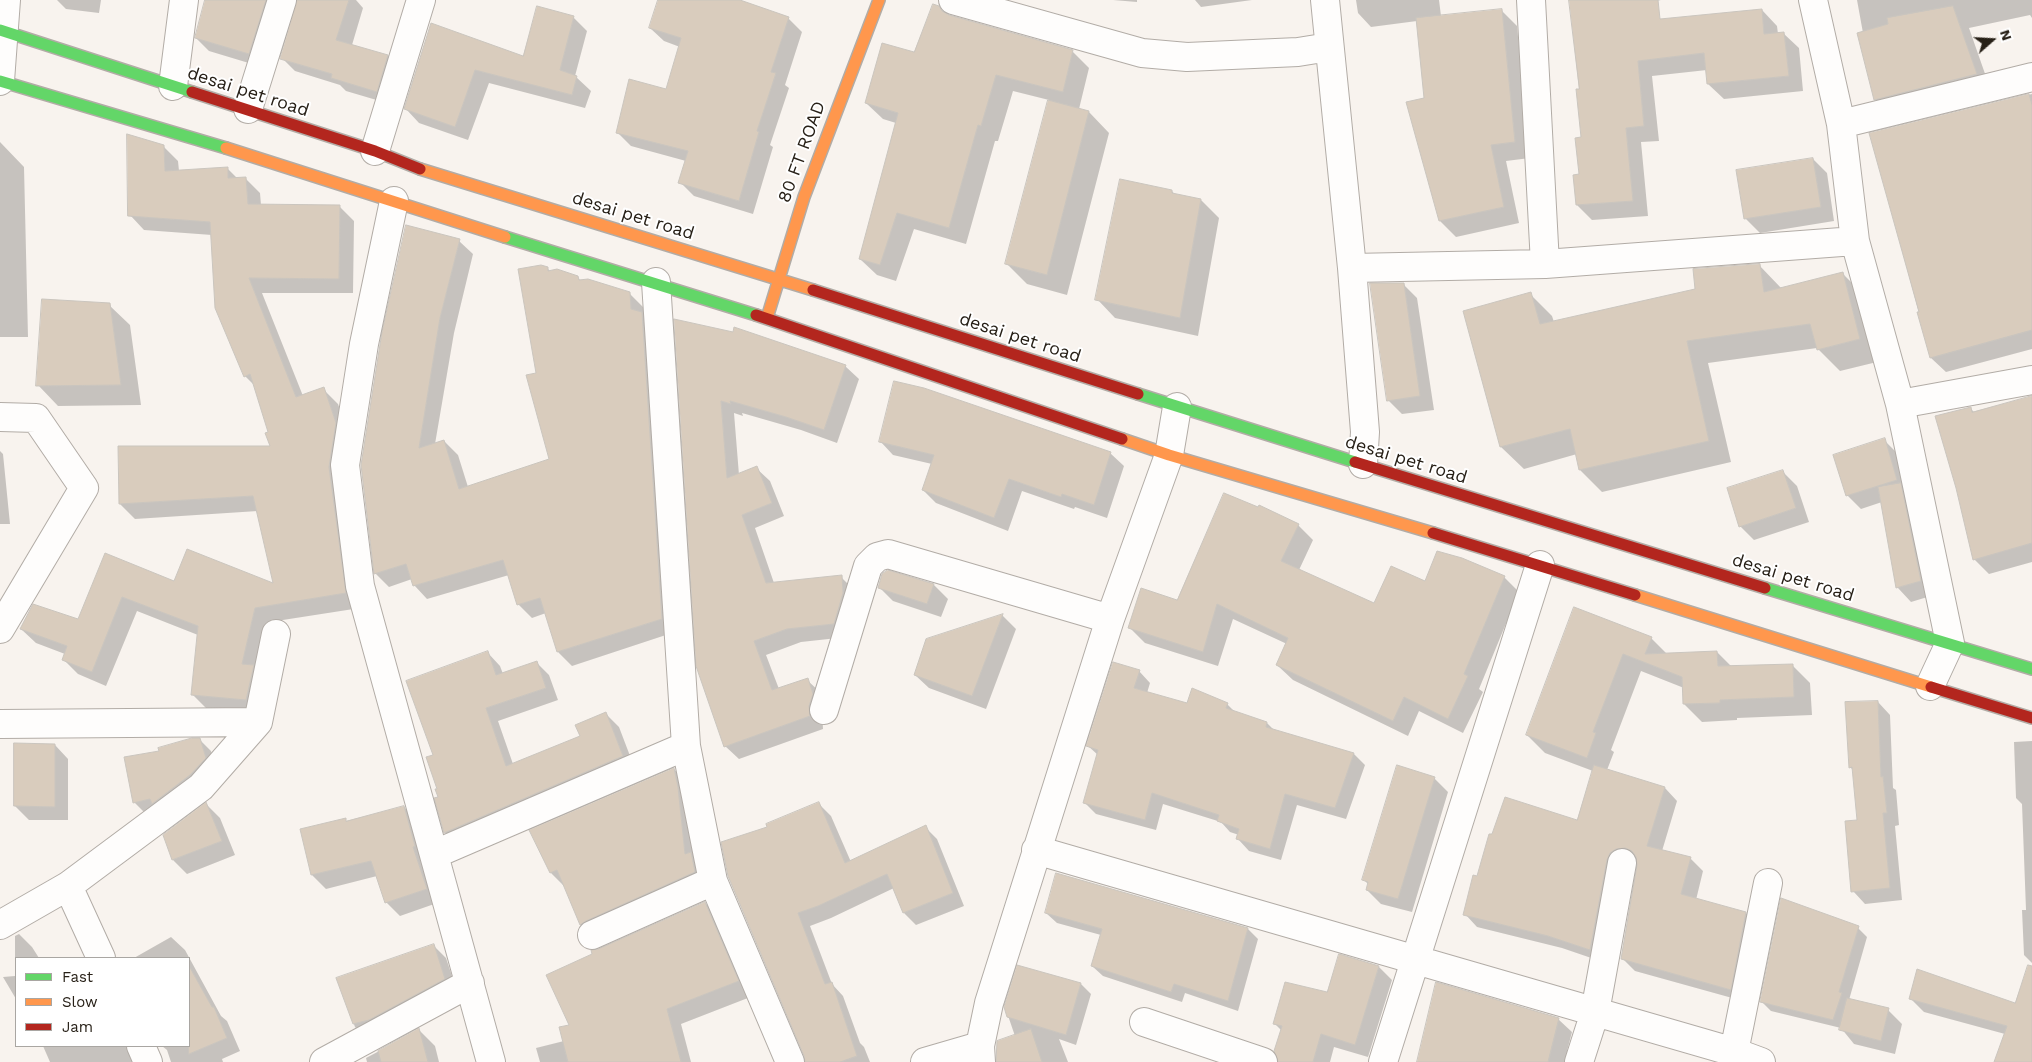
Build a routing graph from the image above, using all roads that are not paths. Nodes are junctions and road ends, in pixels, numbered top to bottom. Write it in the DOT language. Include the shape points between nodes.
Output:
graph roads {
  1 [pos="6,0"];
  2 [pos="184,0"];
  3 [pos="282,0"];
  4 [pos="420,0"];
  5 [pos="879,0"];
  6 [pos="953,0"];
  7 [pos="1325,0"];
  8 [pos="1531,0"];
  9 [pos="1813,0"];
  10 [pos="2,31"];
  11 [pos="1329,46"];
  12 [pos="2032,76"];
  13 [pos="0,81"];
  14 [pos="173,86"];
  15 [pos="248,110"];
  16 [pos="1841,124"];
  17 [pos="375,151"];
  18 [pos="394,202"];
  19 [pos="1855,241"];
  20 [pos="1545,264"];
  21 [pos="1352,268"];
  22 [pos="777,279"];
  23 [pos="656,282"];
  24 [pos="767,318"];
  25 [pos="2032,380"];
  26 [pos="1900,404"];
  27 [pos="1177,407"];
  28 [pos="0,417"];
  29 [pos="1169,455"];
  30 [pos="1363,464"];
  31 [pos="1540,565"];
  32 [pos="1110,619"];
  33 [pos="0,629"];
  34 [pos="276,634"];
  35 [pos="1950,643"];
  36 [pos="2032,669"];
  37 [pos="1930,686"];
  38 [pos="824,710"];
  39 [pos="2032,718"];
  40 [pos="258,722"];
  41 [pos="0,724"];
  42 [pos="686,746"];
  43 [pos="1036,850"];
  44 [pos="435,854"];
  45 [pos="1622,863"];
  46 [pos="714,881"];
  47 [pos="1768,883"];
  48 [pos="68,886"];
  49 [pos="0,925"];
  50 [pos="592,934"];
  51 [pos="101,957"];
  52 [pos="1414,958"];
  53 [pos="470,983"];
  54 [pos="1595,1012"];
  55 [pos="1144,1022"];
  56 [pos="141,1047"];
  57 [pos="980,1054"];
  58 [pos="1733,1057"];
  59 [pos="148,1062"];
  60 [pos="324,1062"];
  61 [pos="491,1062"];
  62 [pos="790,1062"];
  63 [pos="925,1062"];
  64 [pos="1263,1062"];
  65 [pos="1383,1062"];
  66 [pos="1580,1062"];
  67 [pos="1761,1062"];
  1 -- 10 [label="street"];
  2 -- 14 [label="street"];
  3 -- 15 [label="street"];
  4 -- 17 [label="street"];
  5 -- 22 [label="street, 80 FT ROAD" via="816,162"];
  6 -- 11 [label="street" via="1142,53 1187,57 1298,52"];
  7 -- 11 [label="street"];
  8 -- 20 [label="street"];
  9 -- 16 [label="street"];
  10 -- 13 [label="street"];
  10 -- 14 [label="street, desai pet road"];
  11 -- 21 [label="street"];
  12 -- 16 [label="street"];
  13 -- 18 [label="street" via="166,129"];
  14 -- 15 [label="street, desai pet road"];
  15 -- 17 [label="street, desai pet road"];
  16 -- 19 [label="street"];
  17 -- 22 [label="street, desai pet road" via="404,164"];
  18 -- 23 [label="street"];
  18 -- 44 [label="street" via="364,344 345,465 360,586"];
  19 -- 20 [label="street"];
  19 -- 26 [label="street"];
  20 -- 21 [label="street"];
  21 -- 30 [label="street" via="1365,432"];
  22 -- 24 [label="street, 80 FT ROAD"];
  22 -- 27 [label="street, desai pet road"];
  23 -- 24 [label="street"];
  23 -- 42 [label="street"];
  24 -- 29 [label="street"];
  25 -- 26 [label="street"];
  26 -- 35 [label="street"];
  27 -- 29 [label="street"];
  27 -- 30 [label="street, desai pet road"];
  28 -- 33 [label="street" via="36,418 84,488"];
  29 -- 31 [label="street"];
  29 -- 32 [label="street"];
  30 -- 35 [label="street, desai pet road"];
  31 -- 37 [label="street"];
  31 -- 52 [label="street"];
  32 -- 38 [label="street" via="888,554 877,557 868,566"];
  32 -- 43 [label="street"];
  34 -- 40 [label="street"];
  35 -- 36 [label="street, desai pet road"];
  35 -- 37 [label="street"];
  37 -- 39 [label="street"];
  40 -- 41 [label="street"];
  40 -- 48 [label="street" via="201,787"];
  42 -- 44 [label="street"];
  42 -- 46 [label="street"];
  43 -- 52 [label="street"];
  43 -- 57 [label="street" via="989,1003"];
  44 -- 53 [label="street"];
  45 -- 54 [label="street"];
  46 -- 50 [label="street"];
  46 -- 62 [label="street"];
  47 -- 58 [label="street"];
  48 -- 49 [label="street"];
  48 -- 51 [label="street"];
  52 -- 54 [label="street"];
  52 -- 65 [label="street"];
  53 -- 60 [label="street"];
  53 -- 61 [label="street"];
  54 -- 58 [label="street"];
  54 -- 66 [label="street"];
  55 -- 64 [label="street"];
  56 -- 59 [label="street"];
  57 -- 63 [label="street"];
  58 -- 67 [label="street"];
}
